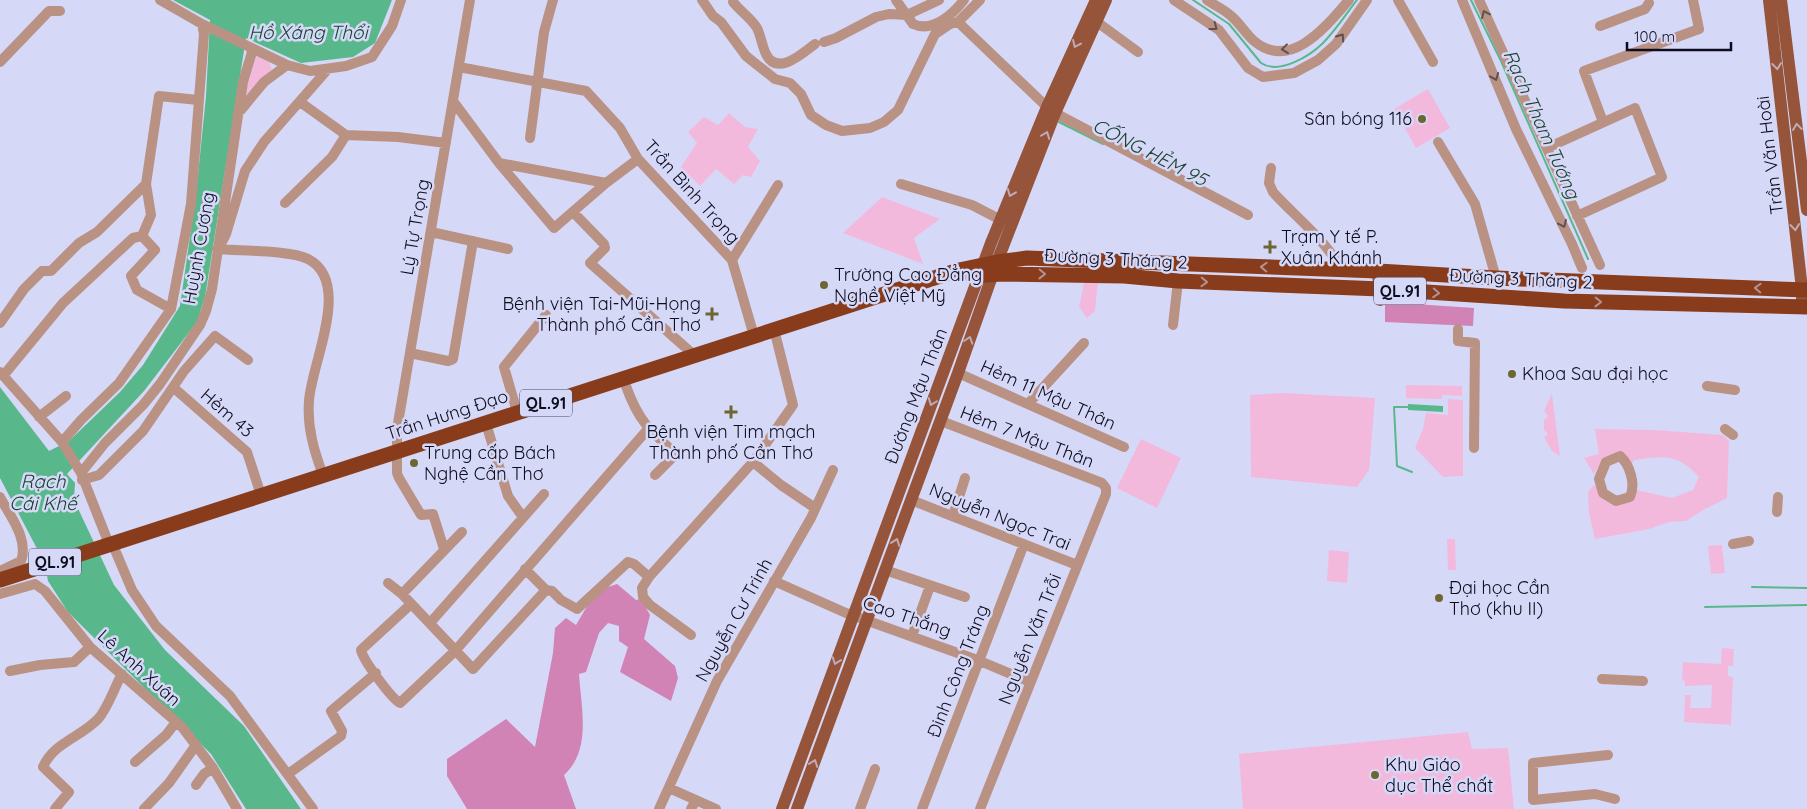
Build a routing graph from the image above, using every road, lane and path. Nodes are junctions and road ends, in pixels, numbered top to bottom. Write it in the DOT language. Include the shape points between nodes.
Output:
graph roads {
  1 [pos="160,0"];
  2 [pos="401,0"];
  3 [pos="470,0"];
  4 [pos="553,0"];
  5 [pos="702,0"];
  6 [pos="896,0"];
  7 [pos="939,0"];
  8 [pos="964,0"];
  9 [pos="980,0"];
  10 [pos="1096,0"];
  11 [pos="1106,0"];
  12 [pos="1174,0"];
  13 [pos="1350,0"];
  14 [pos="1367,0"];
  15 [pos="1398,0"];
  16 [pos="1462,0"];
  17 [pos="1479,0"];
  18 [pos="1694,0"];
  19 [pos="1769,0"];
  20 [pos="1781,0"];
  21 [pos="733,2"];
  22 [pos="1212,2"];
  23 [pos="1650,3"];
  24 [pos="60,11"];
  25 [pos="907,15"];
  26 [pos="958,22"];
  27 [pos="1097,22"];
  28 [pos="205,25"];
  29 [pos="1600,26"];
  30 [pos="249,46"];
  31 [pos="1138,52"];
  32 [pos="1503,54"];
  33 [pos="1488,60"];
  34 [pos="0,62"];
  35 [pos="1433,62"];
  36 [pos="287,65"];
  37 [pos="458,66"];
  38 [pos="328,69"];
  39 [pos="538,81"];
  40 [pos="198,100"];
  41 [pos="452,101"];
  42 [pos="300,102"];
  43 [pos="1051,110"];
  44 [pos="238,113"];
  45 [pos="1603,122"];
  46 [pos="346,135"];
  47 [pos="530,138"];
  48 [pos="1438,142"];
  49 [pos="446,143"];
  50 [pos="1546,148"];
  51 [pos="638,159"];
  52 [pos="498,163"];
  53 [pos="1271,168"];
  54 [pos="1803,175"];
  55 [pos="1790,176"];
  56 [pos="606,183"];
  57 [pos="146,184"];
  58 [pos="901,184"];
  59 [pos="778,185"];
  60 [pos="285,202"];
  61 [pos="1807,210"];
  62 [pos="573,212"];
  63 [pos="1248,215"];
  64 [pos="1577,216"];
  65 [pos="1001,220"];
  66 [pos="430,232"];
  67 [pos="142,236"];
  68 [pos="473,241"];
  69 [pos="217,249"];
  70 [pos="508,249"];
  71 [pos="732,260"];
  72 [pos="1600,265"];
  73 [pos="989,269"];
  74 [pos="1339,269"];
  75 [pos="1378,270"];
  76 [pos="1583,274"];
  77 [pos="1496,278"];
  78 [pos="1178,281"];
  79 [pos="1607,282"];
  80 [pos="1805,290"];
  81 [pos="1380,294"];
  82 [pos="1804,307"];
  83 [pos="171,309"];
  84 [pos="546,315"];
  85 [pos="0,322"];
  86 [pos="1173,325"];
  87 [pos="1458,329"];
  88 [pos="754,336"];
  89 [pos="776,337"];
  90 [pos="1084,343"];
  91 [pos="410,353"];
  92 [pos="694,355"];
  93 [pos="248,360"];
  94 [pos="1,374"];
  95 [pos="958,374"];
  96 [pos="626,386"];
  97 [pos="1707,386"];
  98 [pos="174,388"];
  99 [pos="1734,390"];
  100 [pos="66,396"];
  101 [pos="1028,404"];
  102 [pos="517,412"];
  103 [pos="38,417"];
  104 [pos="941,421"];
  105 [pos="648,429"];
  106 [pos="488,430"];
  107 [pos="62,442"];
  108 [pos="915,446"];
  109 [pos="1124,447"];
  110 [pos="1474,448"];
  111 [pos="929,452"];
  112 [pos="398,455"];
  113 [pos="754,462"];
  114 [pos="833,470"];
  115 [pos="654,474"];
  116 [pos="323,475"];
  117 [pos="81,477"];
  118 [pos="965,478"];
  119 [pos="1102,483"];
  120 [pos="544,494"];
  121 [pos="1778,497"];
  122 [pos="0,498"];
  123 [pos="262,499"];
  124 [pos="911,500"];
  125 [pos="815,508"];
  126 [pos="1777,512"];
  127 [pos="522,516"];
  128 [pos="953,516"];
  129 [pos="462,532"];
  130 [pos="1749,541"];
  131 [pos="1024,544"];
  132 [pos="1733,544"];
  133 [pos="111,549"];
  134 [pos="444,549"];
  135 [pos="1077,565"];
  136 [pos="525,569"];
  137 [pos="885,570"];
  138 [pos="0,571"];
  139 [pos="649,577"];
  140 [pos="0,580"];
  141 [pos="774,581"];
  142 [pos="388,582"];
  143 [pos="930,586"];
  144 [pos="0,588"];
  145 [pos="546,590"];
  146 [pos="0,594"];
  147 [pos="402,594"];
  148 [pos="965,598"];
  149 [pos="411,604"];
  150 [pos="853,616"];
  151 [pos="867,621"];
  152 [pos="430,623"];
  153 [pos="691,635"];
  154 [pos="912,636"];
  155 [pos="90,647"];
  156 [pos="455,651"];
  157 [pos="980,660"];
  158 [pos="10,671"];
  159 [pos="376,673"];
  160 [pos="122,674"];
  161 [pos="1602,679"];
  162 [pos="1643,681"];
  163 [pos="1030,682"];
  164 [pos="176,722"];
  165 [pos="196,745"];
  166 [pos="1608,755"];
  167 [pos="135,762"];
  168 [pos="213,768"];
  169 [pos="875,769"];
  170 [pos="288,774"];
  171 [pos="196,785"];
  172 [pos="669,788"];
  173 [pos="1615,799"];
  174 [pos="693,804"];
  175 [pos="55,809"];
  176 [pos="144,809"];
  177 [pos="237,809"];
  178 [pos="313,809"];
  179 [pos="659,809"];
  180 [pos="716,809"];
  181 [pos="782,809"];
  182 [pos="798,809"];
  183 [pos="860,809"];
  184 [pos="922,809"];
  185 [pos="980,809"];
  1 -- 28 [label="street"];
  2 -- 38 [label="street" via="392,26 372,57"];
  3 -- 37 [label="street, Lý Tự Trọng"];
  4 -- 39 [label="street" via="544,32"];
  5 -- 26 [label="street" via="746,56 775,79 790,83 801,94 811,115 842,131 870,128 884,122 898,110 935,34"];
  6 -- 25 [label="street"];
  7 -- 25 [label="street"];
  8 -- 25 [label="street" via="947,17 934,24 917,26"];
  9 -- 26 [label="street"];
  10 -- 43 [label="main road, Đường Mậu Thân, one-way"];
  11 -- 27 [label="main road, Đường Mậu Thân"];
  12 -- 14 [label="street, one-way" via="1219,30 1248,68 1263,77 1294,74 1318,60 1336,44"];
  13 -- 22 [label="street, one-way" via="1322,31 1302,45 1284,51 1255,42 1230,15"];
  15 -- 35 [label="street"];
  16 -- 33 [label="street"];
  32 -- 17 [label="street, one-way"];
  18 -- 45 [label="street" via="1699,29 1584,71"];
  19 -- 55 [label="main road, Trần Văn Hoài, one-way"];
  54 -- 20 [label="main road, Trần Văn Hoài, one-way"];
  21 -- 25 [label="street" via="757,28 772,61 782,64 876,17"];
  23 -- 29 [label="street" via="1645,9"];
  24 -- 34 [label="street" via="49,11"];
  26 -- 43 [label="street"];
  27 -- 31 [label="street"];
  27 -- 43 [label="main road, Đường Mậu Thân"];
  28 -- 30 [label="street"];
  28 -- 40 [label="street, Huỳnh Cương"];
  30 -- 36 [label="street"];
  30 -- 44 [label="street, Huỳnh Cương" via="252,52"];
  32 -- 33 [label="street"];
  32 -- 50 [label="street"];
  33 -- 76 [label="street, one-way"];
  36 -- 38 [label="street" via="310,71"];
  36 -- 44 [label="street" via="264,82"];
  37 -- 39 [label="street, Trần Bình Trọng"];
  37 -- 41 [label="street, Lý Tự Trọng"];
  38 -- 42 [label="street"];
  39 -- 47 [label="street"];
  39 -- 51 [label="street, Trần Bình Trọng" via="586,91 620,128"];
  40 -- 57 [label="street" via="159,96"];
  40 -- 83 [label="street, Huỳnh Cương" via="191,204"];
  41 -- 49 [label="street, Lý Tự Trọng"];
  41 -- 52 [label="street"];
  42 -- 46 [label="street"];
  42 -- 69 [label="street" via="270,135 245,171 226,234"];
  43 -- 63 [label="street"];
  43 -- 65 [label="main road, Đường Mậu Thân, one-way"];
  73 -- 43 [label="main road, Đường Mậu Thân, one-way"];
  44 -- 69 [label="street, Huỳnh Cương"];
  45 -- 50 [label="street"];
  45 -- 64 [label="street" via="1635,108 1662,177"];
  46 -- 49 [label="street"];
  46 -- 60 [label="street" via="332,156"];
  48 -- 77 [label="street" via="1475,204"];
  49 -- 66 [label="street, Lý Tự Trọng"];
  50 -- 64 [label="street"];
  51 -- 56 [label="street"];
  51 -- 71 [label="street, Trần Bình Trọng"];
  52 -- 56 [label="street"];
  52 -- 62 [label="street" via="554,228"];
  53 -- 74 [label="street" via="1269,183 1273,192 1319,240"];
  54 -- 55 [label="main road"];
  54 -- 61 [label="main road, Trần Văn Hoài"];
  55 -- 80 [label="main road, Trần Văn Hoài, one-way"];
  56 -- 62 [label="street"];
  57 -- 67 [label="street" via="151,214"];
  57 -- 85 [label="street" via="61,263 51,271 42,271"];
  58 -- 65 [label="street" via="972,205"];
  59 -- 71 [label="street"];
  62 -- 92 [label="street" via="604,244 605,248 590,263"];
  64 -- 72 [label="street"];
  65 -- 73 [label="main road, Đường Mậu Thân"];
  66 -- 68 [label="street"];
  66 -- 91 [label="street, Lý Tự Trọng"];
  67 -- 83 [label="street" via="155,250 131,276 137,290"];
  67 -- 94 [label="street" via="133,238 63,303"];
  68 -- 70 [label="street"];
  68 -- 91 [label="street" via="453,359 448,361"];
  69 -- 116 [label="street" via="306,258 321,269 327,296 326,334 312,376 309,402 311,438"];
  69 -- 117 [label="street, Huỳnh Cương" via="212,289 200,325 143,405 105,444"];
  71 -- 88 [label="street, Trần Bình Trọng"];
  72 -- 76 [label="street"];
  72 -- 79 [label="street"];
  74 -- 73 [label="highway, Đường 3 Tháng 2 / QL.91, one-way" via="1027,258"];
  73 -- 78 [label="highway, Đường 3 Tháng 2 / QL.91, one-way"];
  73 -- 88 [label="highway, Trần Hưng Đạo / QL.91" via="958,270"];
  73 -- 89 [label="highway, Trần Hưng Đạo / QL.91"];
  95 -- 73 [label="main road, Đường Mậu Thân, one-way"];
  73 -- 108 [label="main road, Đường Mậu Thân, one-way"];
  74 -- 75 [label="highway, Đường 3 Tháng 2 / QL.91"];
  75 -- 77 [label="highway, Đường 3 Tháng 2 / QL.91"];
  75 -- 81 [label="main road"];
  76 -- 77 [label="highway, Đường 3 Tháng 2 / QL.91"];
  76 -- 79 [label="highway, Đường 3 Tháng 2 / QL.91"];
  78 -- 81 [label="highway, Đường 3 Tháng 2 / QL.91, one-way"];
  78 -- 86 [label="street"];
  80 -- 79 [label="highway, Đường 3 Tháng 2 / QL.91, one-way"];
  80 -- 82 [label="main road, Trần Văn Hoài"];
  81 -- 82 [label="highway, Đường 3 Tháng 2 / QL.91, one-way" via="1564,306"];
  83 -- 107 [label="street, Huỳnh Cương" via="119,383"];
  84 -- 102 [label="street" via="504,367"];
  87 -- 110 [label="street" via="1458,341 1475,343"];
  88 -- 92 [label="highway, Trần Hưng Đạo / QL.91"];
  89 -- 96 [label="highway, Trần Hưng Đạo / QL.91"];
  89 -- 113 [label="street" via="793,405"];
  90 -- 101 [label="street"];
  91 -- 112 [label="street, Lý Tự Trọng" via="397,429"];
  92 -- 102 [label="highway, Trần Hưng Đạo / QL.91"];
  93 -- 98 [label="street" via="215,336 184,371"];
  94 -- 103 [label="street"];
  95 -- 101 [label="street, Hẻm 11 Mậu Thân"];
  95 -- 104 [label="main road, Đường Mậu Thân"];
  96 -- 105 [label="street" via="636,412"];
  96 -- 106 [label="highway, Trần Hưng Đạo / QL.91"];
  97 -- 99 [label="street"];
  98 -- 117 [label="street" via="143,431 99,475"];
  98 -- 123 [label="street, Hẻm 43" via="247,452"];
  100 -- 103 [label="street"];
  101 -- 109 [label="street, Hẻm 11 Mậu Thân"];
  102 -- 112 [label="highway, Trần Hưng Đạo / QL.91"];
  103 -- 107 [label="street"];
  104 -- 111 [label="main road, Đường Mậu Thân"];
  104 -- 119 [label="street, Hẻm 7 Mậu Thân"];
  105 -- 115 [label="street" via="676,454"];
  105 -- 136 [label="street"];
  106 -- 112 [label="highway, Trần Hưng Đạo / QL.91"];
  106 -- 127 [label="street" via="508,496"];
  107 -- 117 [label="street"];
  108 -- 111 [label="main road"];
  108 -- 150 [label="main road, Đường Mậu Thân"];
  111 -- 124 [label="main road, Đường Mậu Thân"];
  112 -- 116 [label="highway, Trần Hưng Đạo / QL.91"];
  112 -- 123 [label="highway, Trần Hưng Đạo / QL.91"];
  112 -- 134 [label="street, Lý Tự Trọng" via="397,473 405,491 421,516 433,514"];
  113 -- 125 [label="street"];
  113 -- 139 [label="street"];
  114 -- 125 [label="street, Nguyễn Cư Trinh"];
  116 -- 123 [label="highway, Trần Hưng Đạo / QL.91"];
  117 -- 133 [label="street"];
  118 -- 128 [label="street"];
  119 -- 135 [label="street, Nguyễn Văn Trỗi" via="1106,494"];
  120 -- 127 [label="street"];
  121 -- 126 [label="street"];
  122 -- 138 [label="street" via="20,533 24,553 21,561"];
  123 -- 133 [label="highway, Trần Hưng Đạo / QL.91"];
  124 -- 128 [label="street, Nguyễn Ngọc Trai"];
  137 -- 124 [label="main road, Đường Mậu Thân, one-way"];
  125 -- 141 [label="street, Nguyễn Cư Trinh"];
  127 -- 152 [label="street"];
  128 -- 131 [label="street, Nguyễn Ngọc Trai"];
  129 -- 134 [label="street"];
  130 -- 132 [label="street"];
  131 -- 135 [label="street, Nguyễn Ngọc Trai"];
  131 -- 157 [label="street, Đinh Công Tráng"];
  133 -- 140 [label="highway, QL.91"];
  133 -- 144 [label="highway, QL.91"];
  133 -- 170 [label="street" via="132,590 156,626 230,696"];
  134 -- 147 [label="street"];
  135 -- 163 [label="street, Nguyễn Văn Trỗi"];
  136 -- 145 [label="street"];
  136 -- 156 [label="street"];
  137 -- 143 [label="street"];
  137 -- 151 [label="main road, Đường Mậu Thân"];
  139 -- 145 [label="street" via="628,562 576,608"];
  139 -- 153 [label="street" via="642,588 642,597"];
  141 -- 150 [label="street, Cao Thắng"];
  141 -- 172 [label="street, Nguyễn Cư Trinh" via="717,680"];
  142 -- 147 [label="street"];
  143 -- 148 [label="street"];
  143 -- 154 [label="street"];
  145 -- 156 [label="street" via="473,669"];
  146 -- 155 [label="street, Lê Anh Xuân" via="35,584 45,591"];
  147 -- 149 [label="street"];
  149 -- 152 [label="street"];
  149 -- 159 [label="street" via="361,650"];
  150 -- 151 [label="street, Cao Thắng"];
  150 -- 181 [label="main road, Đường Mậu Thân, one-way"];
  151 -- 154 [label="street, Cao Thắng"];
  182 -- 151 [label="main road, Đường Mậu Thân, one-way"];
  152 -- 156 [label="street"];
  154 -- 157 [label="street, Cao Thắng"];
  155 -- 158 [label="street" via="74,662"];
  155 -- 160 [label="street, Lê Anh Xuân"];
  156 -- 159 [label="street" via="400,703"];
  157 -- 163 [label="street, Cao Thắng"];
  157 -- 184 [label="street, Đinh Công Tráng"];
  159 -- 170 [label="street" via="331,712 342,731 341,736"];
  160 -- 164 [label="street, Lê Anh Xuân"];
  160 -- 175 [label="street" via="98,719 65,742 42,767 69,792"];
  161 -- 162 [label="street"];
  163 -- 185 [label="street, Nguyễn Văn Trỗi"];
  164 -- 165 [label="street, Lê Anh Xuân"];
  164 -- 167 [label="street"];
  165 -- 168 [label="street, Lê Anh Xuân"];
  165 -- 176 [label="street" via="169,783"];
  166 -- 173 [label="street" via="1533,763 1534,800 1595,794"];
  168 -- 171 [label="street"];
  168 -- 177 [label="street, Lê Anh Xuân"];
  169 -- 183 [label="street"];
  170 -- 178 [label="street"];
  172 -- 174 [label="street"];
  172 -- 179 [label="street, Nguyễn Cư Trinh"];
  174 -- 180 [label="street"];
}
